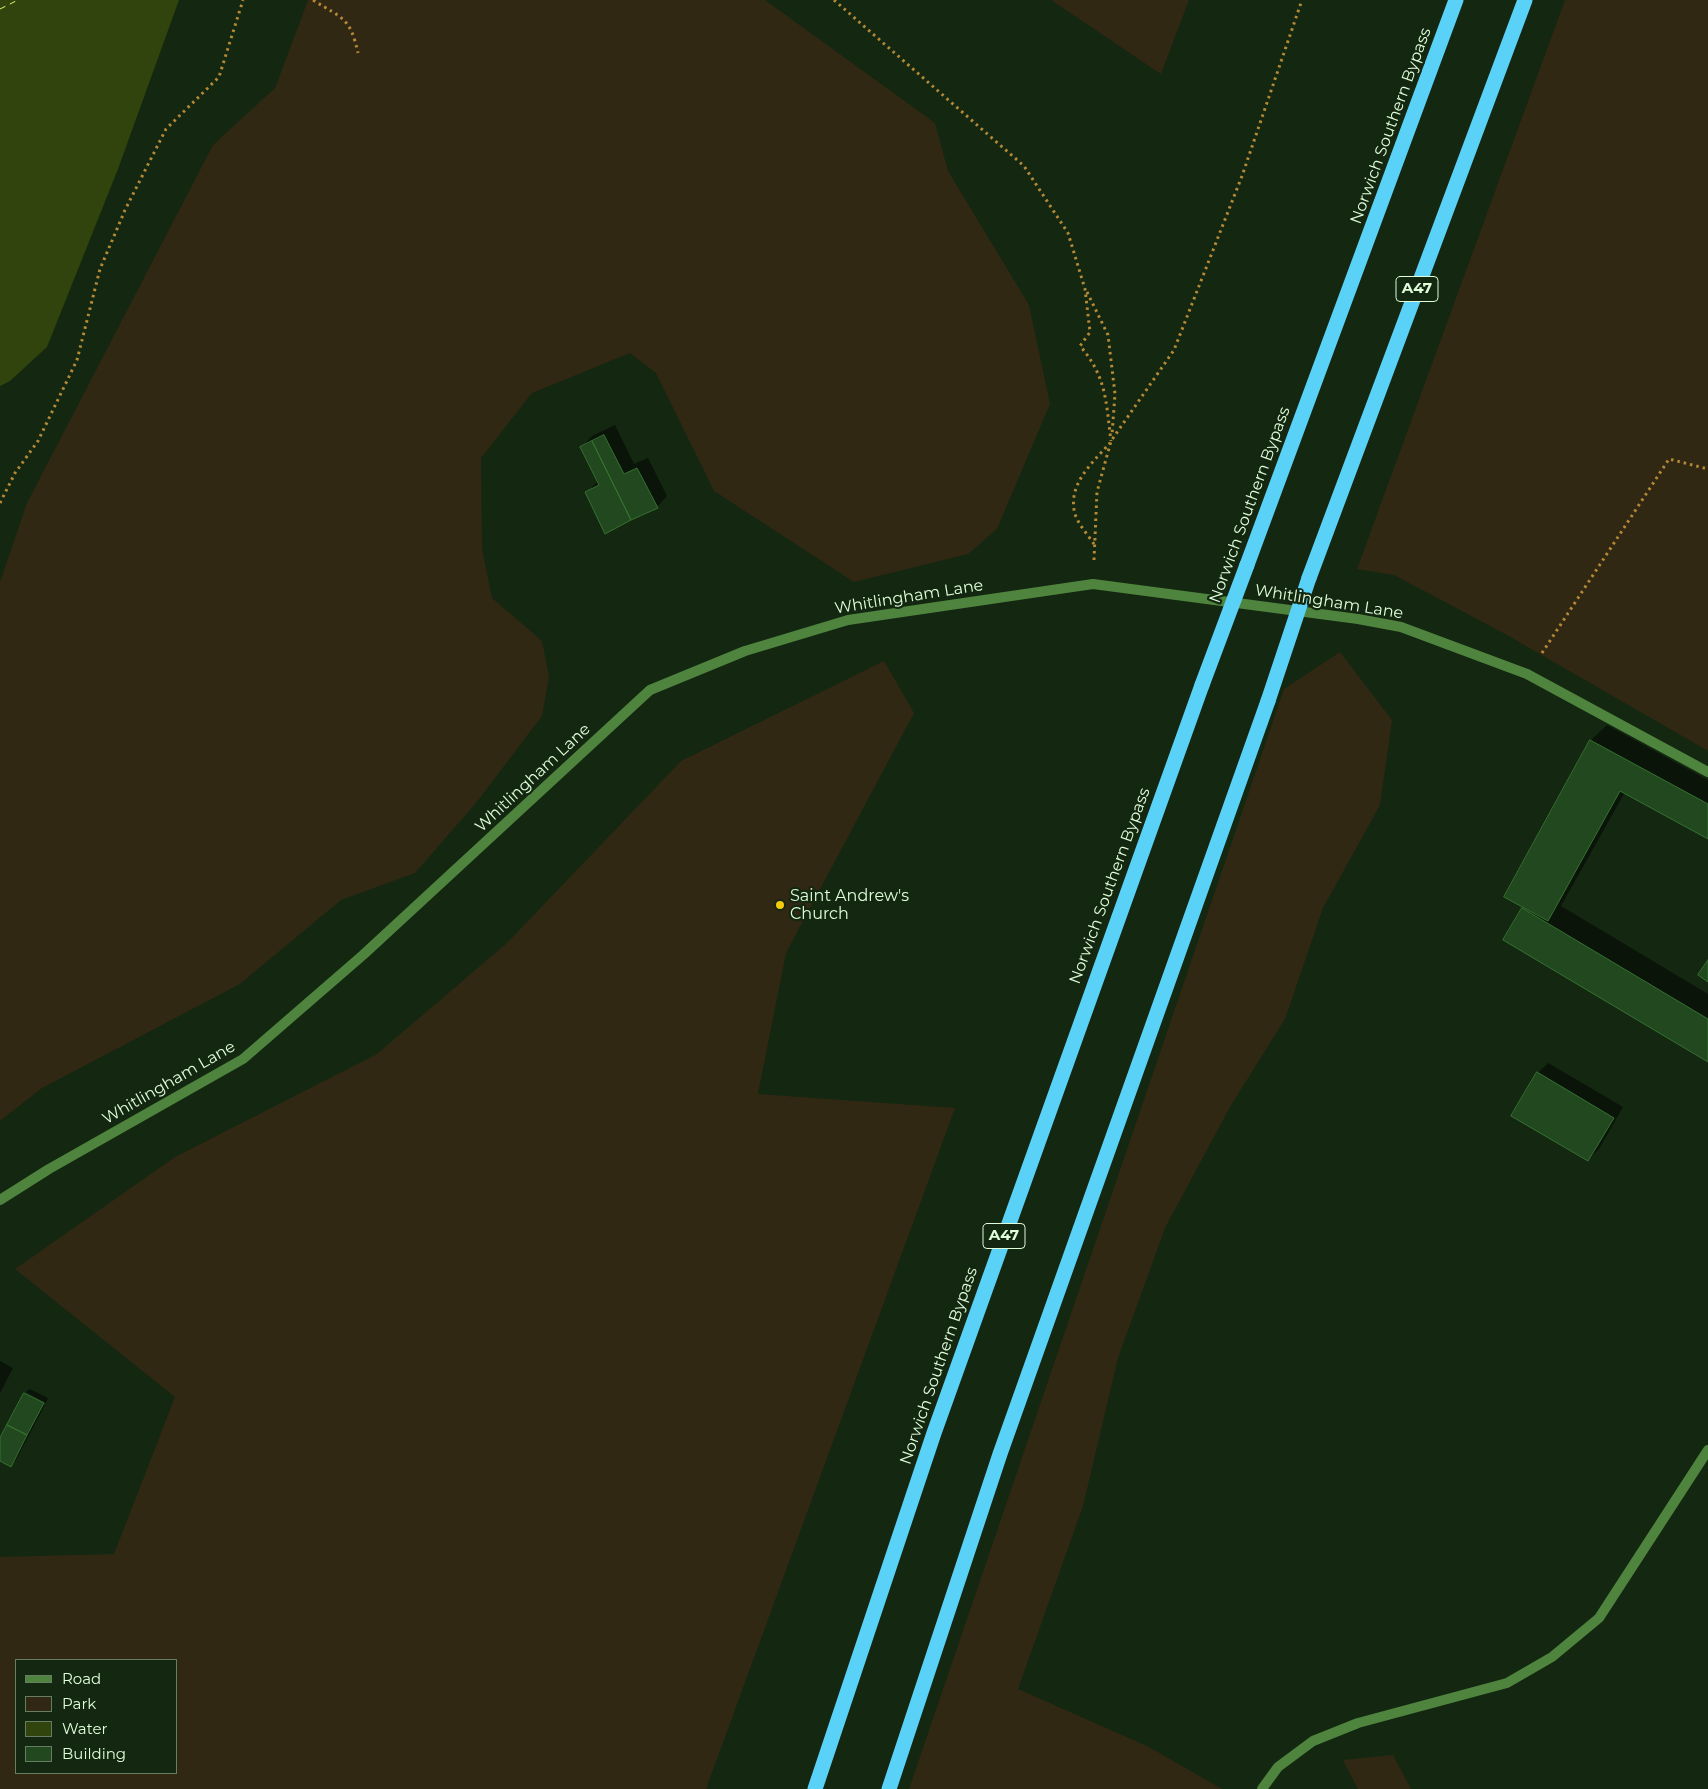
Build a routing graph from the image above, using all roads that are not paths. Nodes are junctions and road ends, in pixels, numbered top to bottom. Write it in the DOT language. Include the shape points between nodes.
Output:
graph roads {
  1 [pos="1456,0"];
  2 [pos="1525,0"];
  3 [pos="1708,772"];
  4 [pos="0,1200"];
  5 [pos="1708,1450"];
  6 [pos="815,1789"];
  7 [pos="890,1789"];
  8 [pos="1262,1789"];
  1 -- 6 [label="highway, Norwich Southern Bypass / A47, bridge" via="1202,685 937,1424"];
  2 -- 7 [label="highway, A47, bridge" via="1309,578 1000,1454"];
  3 -- 4 [label="street, Whitlingham Lane" via="1527,674 1401,627 1358,619 1093,584 848,620 745,651 650,690 384,936 243,1059 48,1169"];
  5 -- 8 [label="street" via="1599,1618 1552,1658 1507,1683 1358,1724 1313,1742 1278,1767"];
}
